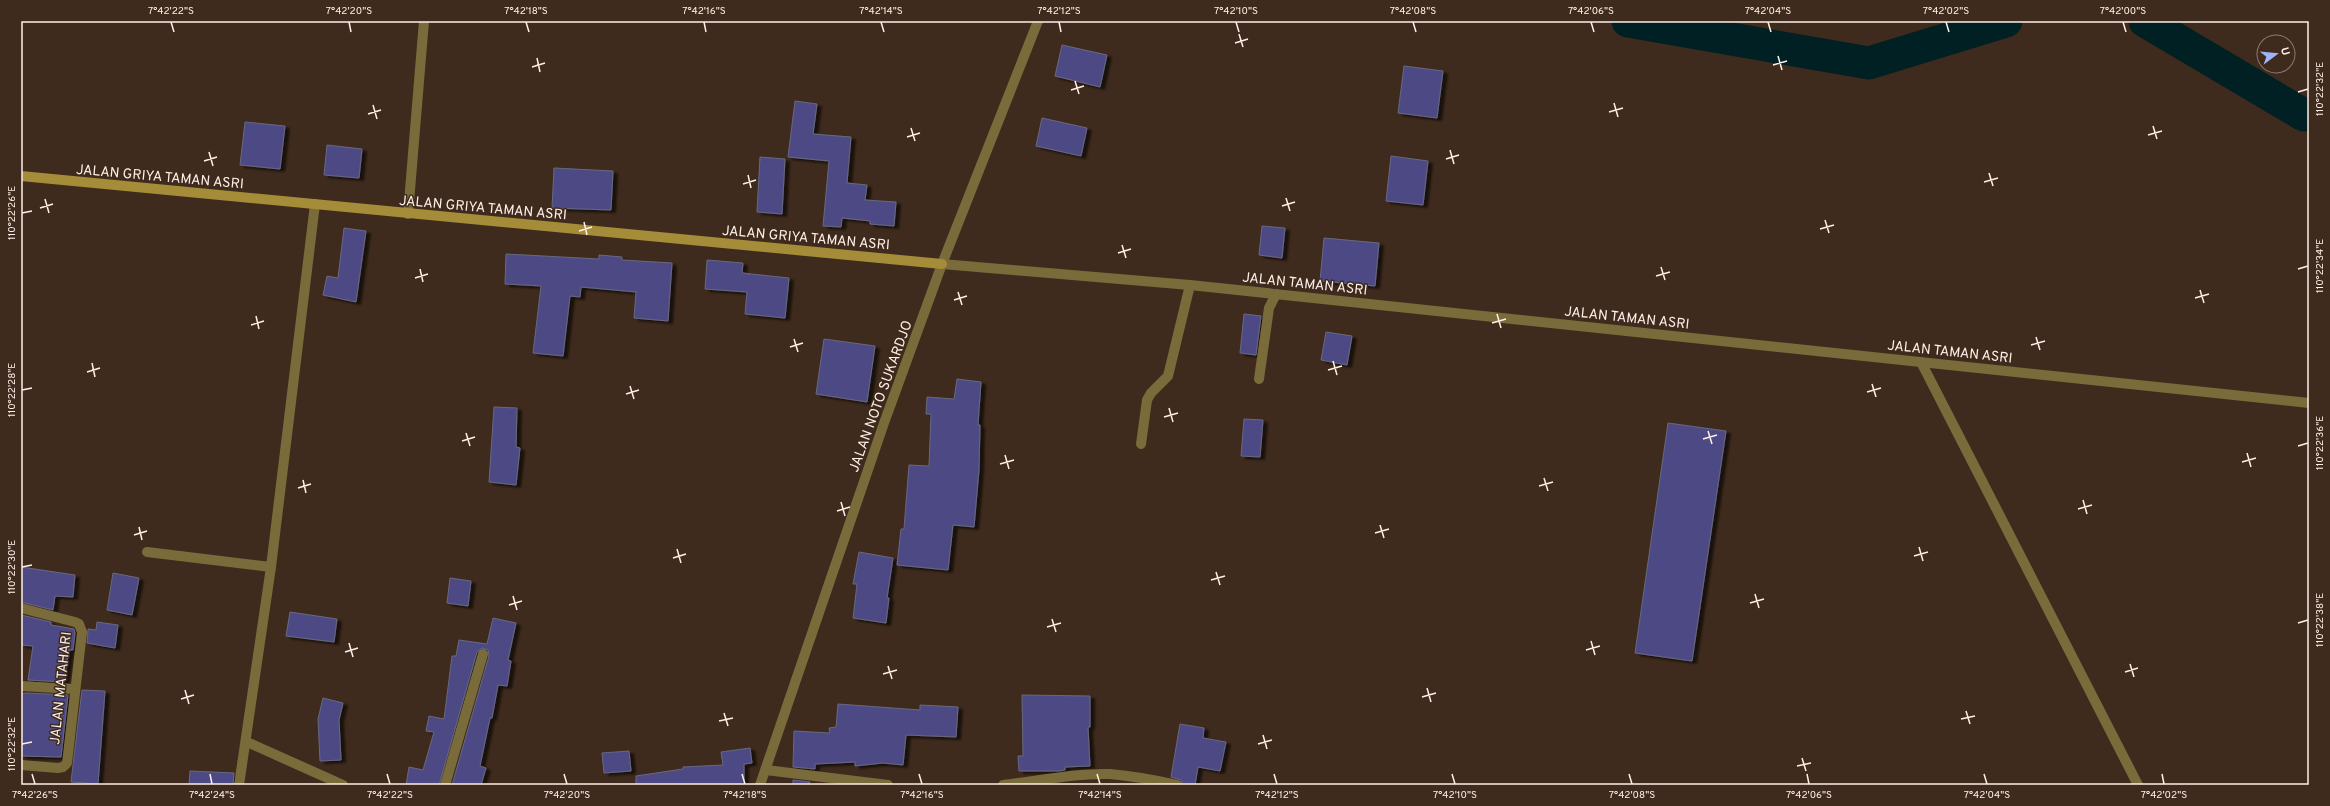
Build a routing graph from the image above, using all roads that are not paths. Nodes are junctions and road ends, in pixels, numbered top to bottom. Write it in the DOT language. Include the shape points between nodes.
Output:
graph roads {
  1 [pos="424,21"];
  2 [pos="1038,21"];
  3 [pos="21,176"];
  4 [pos="315,204"];
  5 [pos="408,214"];
  6 [pos="942,264"];
  7 [pos="1190,285"];
  8 [pos="1276,294"];
  9 [pos="1921,362"];
  10 [pos="1259,379"];
  11 [pos="2309,403"];
  12 [pos="1141,444"];
  13 [pos="147,552"];
  14 [pos="271,567"];
  15 [pos="21,608"];
  16 [pos="483,654"];
  17 [pos="21,686"];
  18 [pos="74,689"];
  19 [pos="247,742"];
  20 [pos="21,765"];
  21 [pos="766,770"];
  22 [pos="239,785"];
  23 [pos="343,785"];
  24 [pos="444,785"];
  25 [pos="760,785"];
  26 [pos="888,785"];
  27 [pos="1003,785"];
  28 [pos="1177,785"];
  29 [pos="2138,785"];
  1 -- 5 [label="street"];
  2 -- 6 [label="street, JALAN NOTO SUKARDJO"];
  3 -- 4 [label="street, JALAN GRIYA TAMAN ASRI"];
  4 -- 5 [label="street, JALAN GRIYA TAMAN ASRI"];
  4 -- 14 [label="street"];
  5 -- 6 [label="street, JALAN GRIYA TAMAN ASRI"];
  6 -- 7 [label="street, JALAN TAMAN ASRI"];
  6 -- 21 [label="street, JALAN NOTO SUKARDJO" via="884,423"];
  7 -- 8 [label="street, JALAN TAMAN ASRI"];
  7 -- 12 [label="street" via="1168,376 1147,400"];
  8 -- 9 [label="street, JALAN TAMAN ASRI"];
  8 -- 10 [label="street" via="1269,308"];
  9 -- 11 [label="street, JALAN TAMAN ASRI"];
  9 -- 29 [label="street"];
  13 -- 14 [label="street"];
  14 -- 19 [label="street"];
  15 -- 18 [label="street, JALAN MATAHARI" via="79,624 81,636"];
  16 -- 24 [label="street"];
  17 -- 18 [label="street"];
  18 -- 20 [label="street, JALAN MATAHARI" via="67,763 58,768"];
  19 -- 22 [label="street"];
  19 -- 23 [label="street"];
  21 -- 25 [label="street, JALAN NOTO SUKARDJO"];
  21 -- 26 [label="street"];
  27 -- 28 [label="street" via="1103,774 1135,776"];
}
